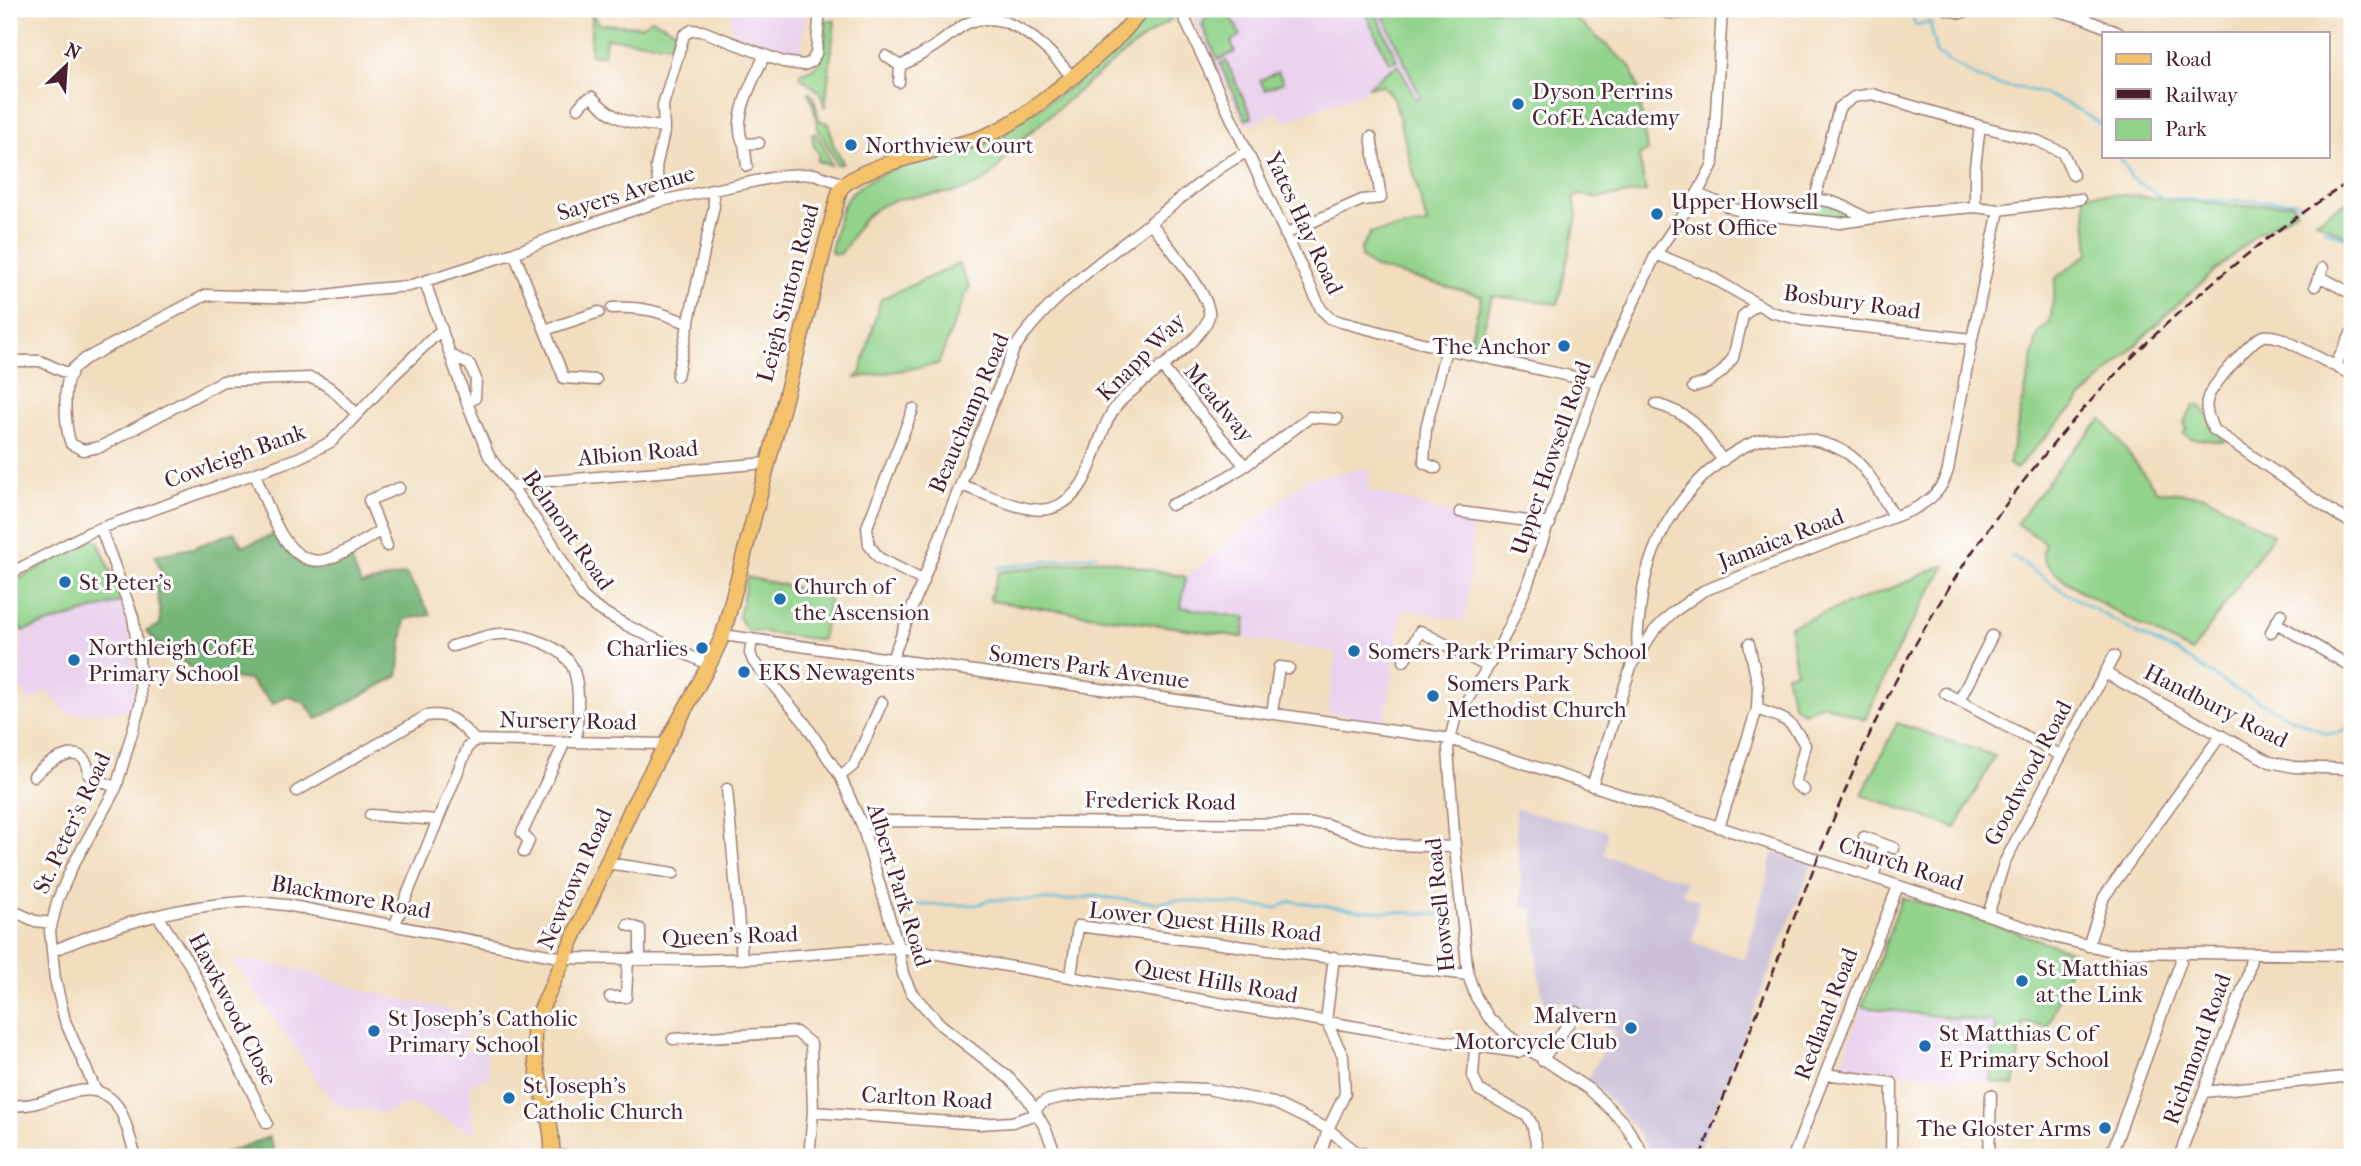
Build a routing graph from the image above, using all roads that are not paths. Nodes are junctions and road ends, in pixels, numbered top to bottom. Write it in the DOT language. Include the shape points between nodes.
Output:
graph roads {
  1 [pos="820,9"];
  2 [pos="1142,9"];
  3 [pos="1180,9"];
  4 [pos="1651,9"];
  5 [pos="1946,9"];
  6 [pos="1975,9"];
  7 [pos="2052,9"];
  8 [pos="1725,10"];
  9 [pos="2117,32"];
  10 [pos="765,55"];
  11 [pos="886,56"];
  12 [pos="900,66"];
  13 [pos="1072,77"];
  14 [pos="899,82"];
  15 [pos="578,108"];
  16 [pos="1980,126"];
  17 [pos="664,127"];
  18 [pos="759,143"];
  19 [pos="744,144"];
  20 [pos="1358,146"];
  21 [pos="1247,152"];
  22 [pos="747,166"];
  23 [pos="2073,175"];
  24 [pos="844,184"];
  25 [pos="712,190"];
  26 [pos="1697,194"];
  27 [pos="1815,199"];
  28 [pos="2080,199"];
  29 [pos="661,201"];
  30 [pos="1975,207"];
  31 [pos="1999,210"];
  32 [pos="1761,215"];
  33 [pos="1867,219"];
  34 [pos="1151,223"];
  35 [pos="1285,234"];
  36 [pos="514,253"];
  37 [pos="1656,254"];
  38 [pos="2320,277"];
  39 [pos="425,282"];
  40 [pos="2352,294"];
  41 [pos="1756,304"];
  42 [pos="612,308"];
  43 [pos="599,312"];
  44 [pos="689,324"];
  45 [pos="442,329"];
  46 [pos="545,330"];
  47 [pos="2352,332"];
  48 [pos="1972,339"];
  49 [pos="1446,349"];
  50 [pos="9,361"];
  51 [pos="1161,366"];
  52 [pos="2335,366"];
  53 [pos="71,375"];
  54 [pos="2352,375"];
  55 [pos="677,376"];
  56 [pos="596,380"];
  57 [pos="1597,382"];
  58 [pos="1693,387"];
  59 [pos="1656,404"];
  60 [pos="914,409"];
  61 [pos="357,414"];
  62 [pos="1337,419"];
  63 [pos="1723,461"];
  64 [pos="768,463"];
  65 [pos="1245,466"];
  66 [pos="1436,468"];
  67 [pos="255,474"];
  68 [pos="961,485"];
  69 [pos="511,487"];
  70 [pos="399,488"];
  71 [pos="1171,505"];
  72 [pos="1460,512"];
  73 [pos="1894,516"];
  74 [pos="2352,523"];
  75 [pos="1550,524"];
  76 [pos="101,529"];
  77 [pos="381,530"];
  78 [pos="387,545"];
  79 [pos="9,574"];
  80 [pos="924,581"];
  81 [pos="2276,623"];
  82 [pos="723,635"];
  83 [pos="1991,635"];
  84 [pos="752,639"];
  85 [pos="1749,644"];
  86 [pos="452,646"];
  87 [pos="1639,652"];
  88 [pos="2115,656"];
  89 [pos="892,659"];
  90 [pos="1404,661"];
  91 [pos="709,665"];
  92 [pos="1488,667"];
  93 [pos="2352,667"];
  94 [pos="1289,668"];
  95 [pos="2105,673"];
  96 [pos="1945,693"];
  97 [pos="1959,701"];
  98 [pos="882,702"];
  99 [pos="1757,709"];
  100 [pos="1272,713"];
  101 [pos="2221,735"];
  102 [pos="1450,738"];
  103 [pos="475,740"];
  104 [pos="570,742"];
  105 [pos="665,744"];
  106 [pos="2060,755"];
  107 [pos="2352,769"];
  108 [pos="89,775"];
  109 [pos="34,776"];
  110 [pos="840,776"];
  111 [pos="78,781"];
  112 [pos="1592,786"];
  113 [pos="116,788"];
  114 [pos="727,789"];
  115 [pos="297,790"];
  116 [pos="1804,790"];
  117 [pos="370,815"];
  118 [pos="438,820"];
  119 [pos="862,825"];
  120 [pos="1719,827"];
  121 [pos="1864,837"];
  122 [pos="1455,847"];
  123 [pos="524,852"];
  124 [pos="607,863"];
  125 [pos="674,873"];
  126 [pos="1873,876"];
  127 [pos="1898,886"];
  128 [pos="9,909"];
  129 [pos="1988,915"];
  130 [pos="158,916"];
  131 [pos="52,923"];
  132 [pos="395,924"];
  133 [pos="628,925"];
  134 [pos="2088,946"];
  135 [pos="898,947"];
  136 [pos="52,951"];
  137 [pos="2179,953"];
  138 [pos="2252,954"];
  139 [pos="2352,955"];
  140 [pos="1334,957"];
  141 [pos="564,958"];
  142 [pos="628,959"];
  143 [pos="640,959"];
  144 [pos="742,959"];
  145 [pos="1468,975"];
  146 [pos="1071,976"];
  147 [pos="610,997"];
  148 [pos="1577,1012"];
  149 [pos="1326,1021"];
  150 [pos="678,1042"];
  151 [pos="1475,1047"];
  152 [pos="1526,1048"];
  153 [pos="1542,1060"];
  154 [pos="1825,1074"];
  155 [pos="2352,1076"];
  156 [pos="96,1091"];
  157 [pos="2204,1092"];
  158 [pos="1990,1095"];
  159 [pos="9,1106"];
  160 [pos="813,1112"];
  161 [pos="1036,1112"];
  162 [pos="268,1123"];
  163 [pos="1328,1129"];
  164 [pos="2110,1152"];
  165 [pos="553,1156"];
  166 [pos="135,1157"];
  167 [pos="569,1157"];
  168 [pos="808,1157"];
  169 [pos="1057,1157"];
  170 [pos="1320,1157"];
  171 [pos="1375,1157"];
  172 [pos="1539,1157"];
  173 [pos="1645,1157"];
  174 [pos="1793,1157"];
  175 [pos="1891,1157"];
  176 [pos="1989,1157"];
  177 [pos="2126,1157"];
  178 [pos="2179,1157"];
  1 -- 10 [label="street" via="816,54 811,62 795,65"];
  2 -- 13 [label="main road, Leigh Sinton Road" via="1109,46"];
  3 -- 21 [label="street, Yates Hay Road"];
  4 -- 8 [label="street"];
  5 -- 6 [label="street" via="1961,13"];
  7 -- 9 [label="street"];
  8 -- 26 [label="street, Upper Howsell Road" via="1713,164"];
  10 -- 17 [label="street" via="702,31 684,35 663,105"];
  10 -- 19 [label="street" via="739,116"];
  11 -- 12 [label="street"];
  12 -- 13 [label="street" via="969,22 987,19 1040,42"];
  12 -- 14 [label="street"];
  13 -- 24 [label="main road, Leigh Sinton Road" via="999,130 889,164"];
  15 -- 17 [label="street" via="592,97 615,118"];
  16 -- 23 [label="street" via="2038,141 2063,153"];
  16 -- 27 [label="street" via="1872,94 1854,97 1839,108"];
  16 -- 30 [label="street"];
  17 -- 29 [label="street" via="656,159"];
  18 -- 19 [label="street"];
  19 -- 22 [label="street"];
  20 -- 35 [label="street" via="1371,141 1382,202 1362,200"];
  21 -- 34 [label="street, Beauchamp Road"];
  21 -- 35 [label="street, Yates Hay Road"];
  24 -- 25 [label="street, Sayers Avenue" via="799,174"];
  24 -- 64 [label="main road, Leigh Sinton Road" via="836,197"];
  25 -- 29 [label="street, Sayers Avenue"];
  25 -- 44 [label="street" via="714,206"];
  26 -- 32 [label="street"];
  26 -- 37 [label="street, Upper Howsell Road"];
  27 -- 32 [label="street"];
  27 -- 33 [label="street" via="1836,201"];
  28 -- 31 [label="street"];
  29 -- 36 [label="street, Sayers Avenue"];
  30 -- 31 [label="street"];
  30 -- 33 [label="street"];
  31 -- 48 [label="street, Jamaica Road"];
  32 -- 33 [label="street" via="1840,223"];
  34 -- 51 [label="street, Knapp Way" via="1202,290 1209,316"];
  34 -- 68 [label="street, Beauchamp Road" via="1048,306 1028,328 1014,349"];
  35 -- 49 [label="street, Yates Hay Road" via="1321,309 1330,318"];
  36 -- 39 [label="street, Sayers Avenue"];
  36 -- 46 [label="street"];
  37 -- 41 [label="street, Bosbury Road" via="1708,275"];
  37 -- 57 [label="street, Upper Howsell Road"];
  38 -- 40 [label="street"];
  39 -- 45 [label="street, Belmont Road"];
  39 -- 53 [label="street, Sayers Avenue" via="306,298 206,295 85,359"];
  41 -- 48 [label="street, Bosbury Road" via="1802,320"];
  41 -- 58 [label="street" via="1743,316 1733,358 1722,372"];
  42 -- 44 [label="street" via="635,306"];
  43 -- 46 [label="street"];
  44 -- 55 [label="street"];
  45 -- 61 [label="street, Cowleigh Bank"];
  45 -- 69 [label="street, Belmont Road" via="489,456"];
  46 -- 56 [label="street" via="564,379"];
  47 -- 52 [label="street"];
  48 -- 73 [label="street, Jamaica Road" via="1943,485 1922,505"];
  49 -- 57 [label="street, Yates Hay Road"];
  49 -- 66 [label="street" via="1419,464"];
  50 -- 53 [label="street" via="40,361"];
  51 -- 65 [label="street, Meadway"];
  51 -- 68 [label="street, Knapp Way" via="1118,404 1080,489 1066,503 1049,510 1030,510"];
  52 -- 54 [label="street"];
  52 -- 74 [label="street" via="2275,336 2261,337 2208,396 2207,416 2213,429"];
  53 -- 61 [label="street" via="66,395 67,433 71,444 83,450 100,447 223,381 310,378 329,387"];
  57 -- 75 [label="street, Upper Howsell Road"];
  59 -- 63 [label="street" via="1696,423"];
  60 -- 80 [label="street" via="867,527 869,545 879,558"];
  61 -- 67 [label="street, Cowleigh Bank" via="331,442"];
  62 -- 65 [label="street, Meadway" via="1310,417"];
  63 -- 73 [label="street" via="1756,441 1797,437 1830,444 1850,455 1867,473"];
  63 -- 87 [label="street" via="1685,497 1658,540 1642,595"];
  64 -- 69 [label="street, Albion Road"];
  64 -- 82 [label="main road, Leigh Sinton Road"];
  65 -- 71 [label="street, Meadway"];
  67 -- 76 [label="street, Cowleigh Bank"];
  67 -- 77 [label="street" via="290,549 304,557 323,560"];
  68 -- 80 [label="street, Beauchamp Road"];
  69 -- 91 [label="street, Belmont Road" via="551,541 582,596 626,625"];
  70 -- 77 [label="street" via="369,500"];
  72 -- 75 [label="street"];
  73 -- 87 [label="street, Jamaica Road" via="1703,591 1672,613"];
  75 -- 92 [label="street, Upper Howsell Road" via="1523,596"];
  76 -- 79 [label="street, Cowleigh Bank"];
  76 -- 113 [label="street, St. Peter's Road" via="133,617 139,657 141,702"];
  77 -- 78 [label="street"];
  80 -- 89 [label="street, Beauchamp Road"];
  81 -- 93 [label="street"];
  82 -- 84 [label="street, Somers Park Avenue"];
  82 -- 91 [label="main road, Newtown Road"];
  83 -- 97 [label="street"];
  84 -- 89 [label="street, Somers Park Avenue"];
  84 -- 110 [label="street, Albert Park Road" via="753,661 804,722"];
  85 -- 99 [label="street" via="1758,686"];
  86 -- 104 [label="street" via="496,634 521,634 545,643 573,668 578,696"];
  87 -- 112 [label="street, Jamaica Road"];
  88 -- 95 [label="street, Goodwood Road"];
  89 -- 100 [label="street, Somers Park Avenue"];
  90 -- 92 [label="street" via="1420,631"];
  91 -- 105 [label="main road, Newtown Road"];
  92 -- 102 [label="street, Upper Howsell Road" via="1455,719"];
  94 -- 100 [label="street" via="1279,667"];
  95 -- 101 [label="street, Handbury Road"];
  95 -- 106 [label="street, Goodwood Road"];
  96 -- 97 [label="street"];
  97 -- 106 [label="street"];
  98 -- 110 [label="street" via="870,715 854,765"];
  99 -- 116 [label="street" via="1796,728 1805,745 1795,785"];
  99 -- 120 [label="street"];
  100 -- 102 [label="street, Somers Park Avenue"];
  101 -- 107 [label="street, Handbury Road" via="2270,762"];
  101 -- 134 [label="street" via="2104,897"];
  102 -- 112 [label="street, Church Road"];
  102 -- 122 [label="street, Howsell Road"];
  103 -- 104 [label="street, Nursery Road"];
  103 -- 115 [label="street" via="450,719 426,716"];
  103 -- 118 [label="street, Nursery Road"];
  104 -- 105 [label="street, Nursery Road"];
  104 -- 123 [label="street" via="522,833 529,841"];
  105 -- 124 [label="main road, Newtown Road"];
  106 -- 129 [label="street, Goodwood Road" via="2004,863"];
  108 -- 109 [label="street" via="84,761 75,754 62,755"];
  108 -- 111 [label="street"];
  108 -- 113 [label="street"];
  110 -- 119 [label="street, Albert Park Road"];
  112 -- 120 [label="street, Church Road"];
  113 -- 131 [label="street, St. Peter's Road" via="72,867"];
  114 -- 144 [label="street"];
  117 -- 118 [label="street"];
  118 -- 132 [label="street, Nursery Road"];
  119 -- 122 [label="street, Frederick Road" via="878,821 1325,824 1397,845"];
  119 -- 135 [label="street, Albert Park Road"];
  120 -- 126 [label="street, Church Road"];
  121 -- 126 [label="street" via="1889,846"];
  122 -- 145 [label="street, Howsell Road"];
  124 -- 125 [label="street"];
  124 -- 141 [label="main road, Newtown Road"];
  126 -- 127 [label="street, Church Road"];
  127 -- 129 [label="street, Church Road"];
  127 -- 154 [label="street, Redland Road"];
  128 -- 131 [label="street"];
  129 -- 134 [label="street, Church Road"];
  130 -- 132 [label="street, Blackmore Road" via="245,902"];
  130 -- 136 [label="street, Blackmore Road" via="91,934"];
  130 -- 162 [label="street, Hawkwood Close" via="190,965"];
  131 -- 136 [label="street, St. Peter's Road"];
  132 -- 141 [label="street, Blackmore Road"];
  133 -- 143 [label="street" via="645,929"];
  134 -- 137 [label="street, Church Road" via="2116,952"];
  135 -- 144 [label="street, Queen's Road"];
  135 -- 146 [label="street, Quest Hills Road"];
  135 -- 161 [label="street, Albert Park Road" via="911,992 958,1039 1009,1078"];
  136 -- 156 [label="street, St. Peter's Road" via="65,1021"];
  137 -- 138 [label="street, Church Road"];
  137 -- 164 [label="street" via="2181,961"];
  138 -- 139 [label="street, Church Road"];
  138 -- 157 [label="street, Richmond Road"];
  140 -- 145 [label="street, Lower Quest Hills Road"];
  140 -- 146 [label="street, Lower Quest Hills Road" via="1077,926"];
  140 -- 149 [label="street, Lower Quest Hills Road"];
  141 -- 142 [label="street, Queen's Road"];
  141 -- 165 [label="main road, Newtown Road" via="533,1037"];
  142 -- 143 [label="street, Queen's Road"];
  142 -- 147 [label="street" via="626,998"];
  143 -- 144 [label="street, Queen's Road"];
  145 -- 152 [label="street, Howsell Road" via="1489,1018"];
  146 -- 149 [label="street, Quest Hills Road"];
  148 -- 153 [label="street"];
  149 -- 151 [label="street, Quest Hills Road"];
  149 -- 163 [label="street" via="1343,1056 1345,1094"];
  150 -- 160 [label="street" via="796,1032 811,1044"];
  151 -- 152 [label="street, Quest Hills Road" via="1518,1052"];
  151 -- 172 [label="street" via="1473,1076 1479,1090 1527,1116"];
  152 -- 153 [label="street, Howsell Road"];
  153 -- 173 [label="street, Howsell Road" via="1605,1104 1624,1123"];
  154 -- 174 [label="street, Redland Road"];
  154 -- 175 [label="street" via="1892,1083"];
  155 -- 157 [label="street"];
  156 -- 159 [label="street" via="75,1091"];
  156 -- 166 [label="street" via="112,1099 121,1113"];
  157 -- 178 [label="street, Richmond Road"];
  158 -- 176 [label="street"];
  160 -- 161 [label="street, Carlton Road" via="979,1124 1012,1122"];
  160 -- 168 [label="street"];
  161 -- 163 [label="street, Carlton Road" via="1045,1101 1112,1090 1207,1089 1274,1103"];
  161 -- 169 [label="street, Albert Park Road"];
  163 -- 170 [label="street"];
  163 -- 171 [label="street, Carlton Road" via="1355,1151"];
  164 -- 177 [label="street"];
  165 -- 167 [label="street"];
}
